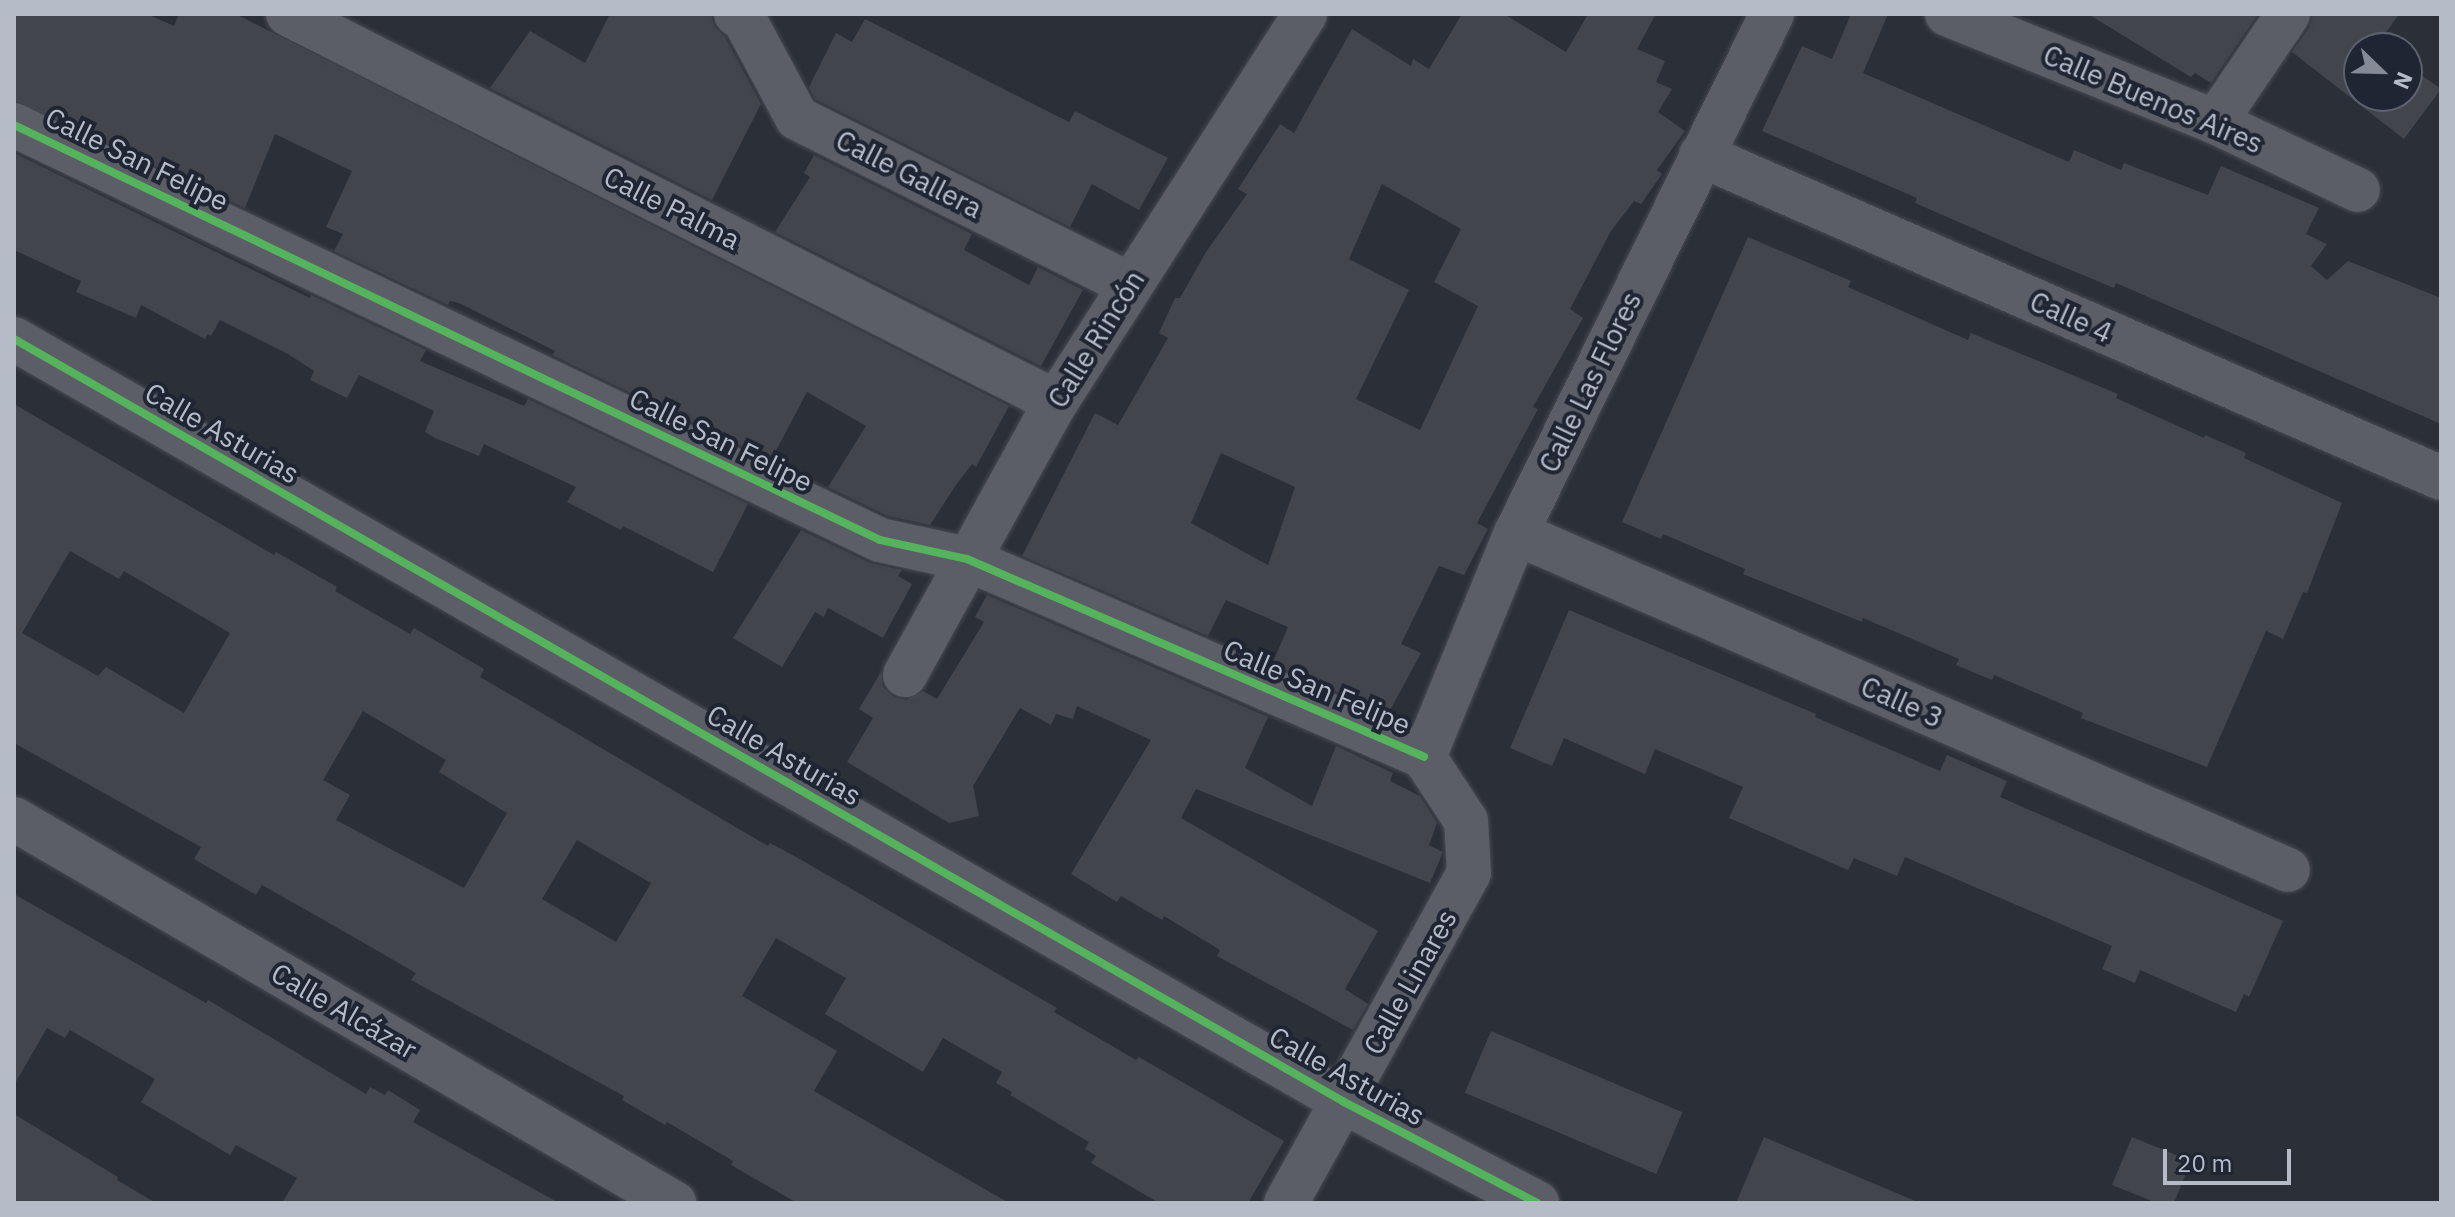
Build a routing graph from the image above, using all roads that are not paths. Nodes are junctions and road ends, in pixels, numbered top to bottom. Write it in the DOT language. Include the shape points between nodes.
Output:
graph roads {
  1 [pos="288,14"];
  2 [pos="736,14"];
  3 [pos="1305,14"];
  4 [pos="1772,14"];
  5 [pos="1947,14"];
  6 [pos="2288,14"];
  7 [pos="2215,122"];
  8 [pos="14,125"];
  9 [pos="1701,155"];
  10 [pos="2358,190"];
  11 [pos="1130,285"];
  12 [pos="14,339"];
  13 [pos="1056,402"];
  14 [pos="2441,478"];
  15 [pos="1516,533"];
  16 [pos="967,559"];
  17 [pos="905,675"];
  18 [pos="1424,757"];
  19 [pos="14,819"];
  20 [pos="2288,870"];
  21 [pos="1344,1102"];
  22 [pos="674,1203"];
  23 [pos="1286,1203"];
  24 [pos="1537,1203"];
  1 -- 13 [label="street, Calle Palma"];
  2 -- 11 [label="street, Calle Gallera" via="744,19 797,118"];
  3 -- 11 [label="street, Calle Rincón"];
  4 -- 9 [label="street, Calle Las Flores"];
  5 -- 7 [label="street, Calle Buenos Aires"];
  6 -- 7 [label="street"];
  7 -- 10 [label="street, Calle Buenos Aires"];
  8 -- 16 [label="street, Calle San Felipe" via="880,540"];
  9 -- 14 [label="street, Calle 4"];
  9 -- 15 [label="street, Calle Las Flores"];
  11 -- 13 [label="street, Calle Rincón"];
  12 -- 21 [label="street, Calle Asturias"];
  13 -- 16 [label="street, Calle Rincón"];
  15 -- 18 [label="street, Calle Las Flores"];
  15 -- 20 [label="street, Calle 3"];
  16 -- 17 [label="street, Calle Rincón"];
  16 -- 18 [label="street, Calle San Felipe"];
  18 -- 21 [label="street, Calle Linares" via="1466,821 1469,873"];
  19 -- 22 [label="street, Calle Alcázar"];
  21 -- 23 [label="street, Calle Linares"];
  21 -- 24 [label="street, Calle Asturias"];
}
